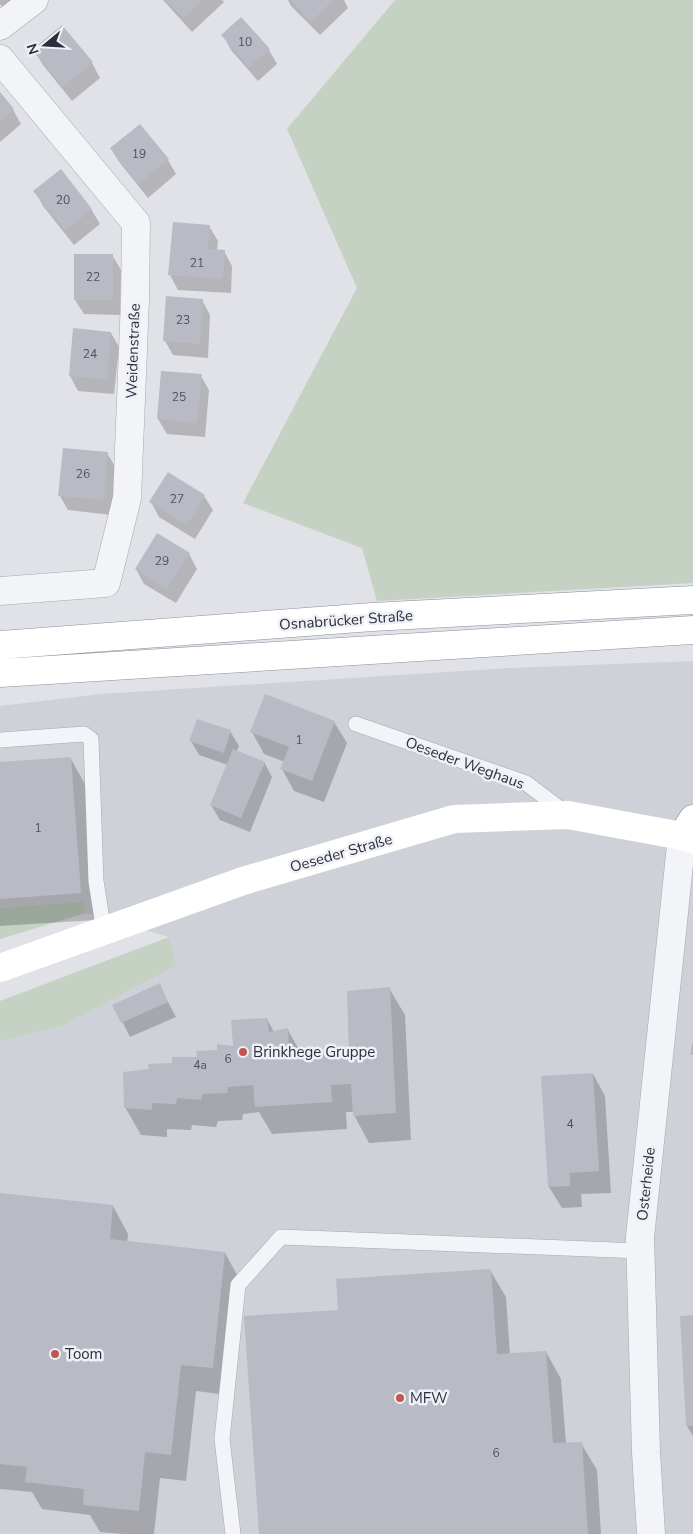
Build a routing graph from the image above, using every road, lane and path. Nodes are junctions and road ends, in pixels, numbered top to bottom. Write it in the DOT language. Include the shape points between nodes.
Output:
graph roads {
  1 [pos="34,0"];
  2 [pos="0,26"];
  3 [pos="0,59"];
  4 [pos="0,591"];
  5 [pos="693,600"];
  6 [pos="693,630"];
  7 [pos="0,645"];
  8 [pos="0,673"];
  9 [pos="356,724"];
  10 [pos="0,740"];
  11 [pos="568,815"];
  12 [pos="689,831"];
  13 [pos="104,932"];
  14 [pos="0,968"];
  15 [pos="641,1251"];
  16 [pos="233,1534"];
  17 [pos="651,1534"];
  1 -- 2 [label="street"];
  3 -- 4 [label="street, Weidenstraße" via="136,223 127,498 106,583"];
  5 -- 7 [label="main road, Osnabrücker Straße" via="372,617"];
  6 -- 8 [label="main road, Osnabrücker Straße"];
  9 -- 11 [label="lane, Oeseder Weghaus" via="526,784"];
  10 -- 13 [label="lane" via="84,734 91,739 96,880"];
  11 -- 12 [label="main road, Oeseder Straße"];
  11 -- 13 [label="main road, Oeseder Straße" via="454,819 243,882"];
  12 -- 15 [label="street, Osterheide" via="640,1237"];
  13 -- 14 [label="main road, Oeseder Straße"];
  15 -- 16 [label="lane" via="281,1237 238,1285 222,1438"];
  15 -- 17 [label="street, Osterheide"];
}
